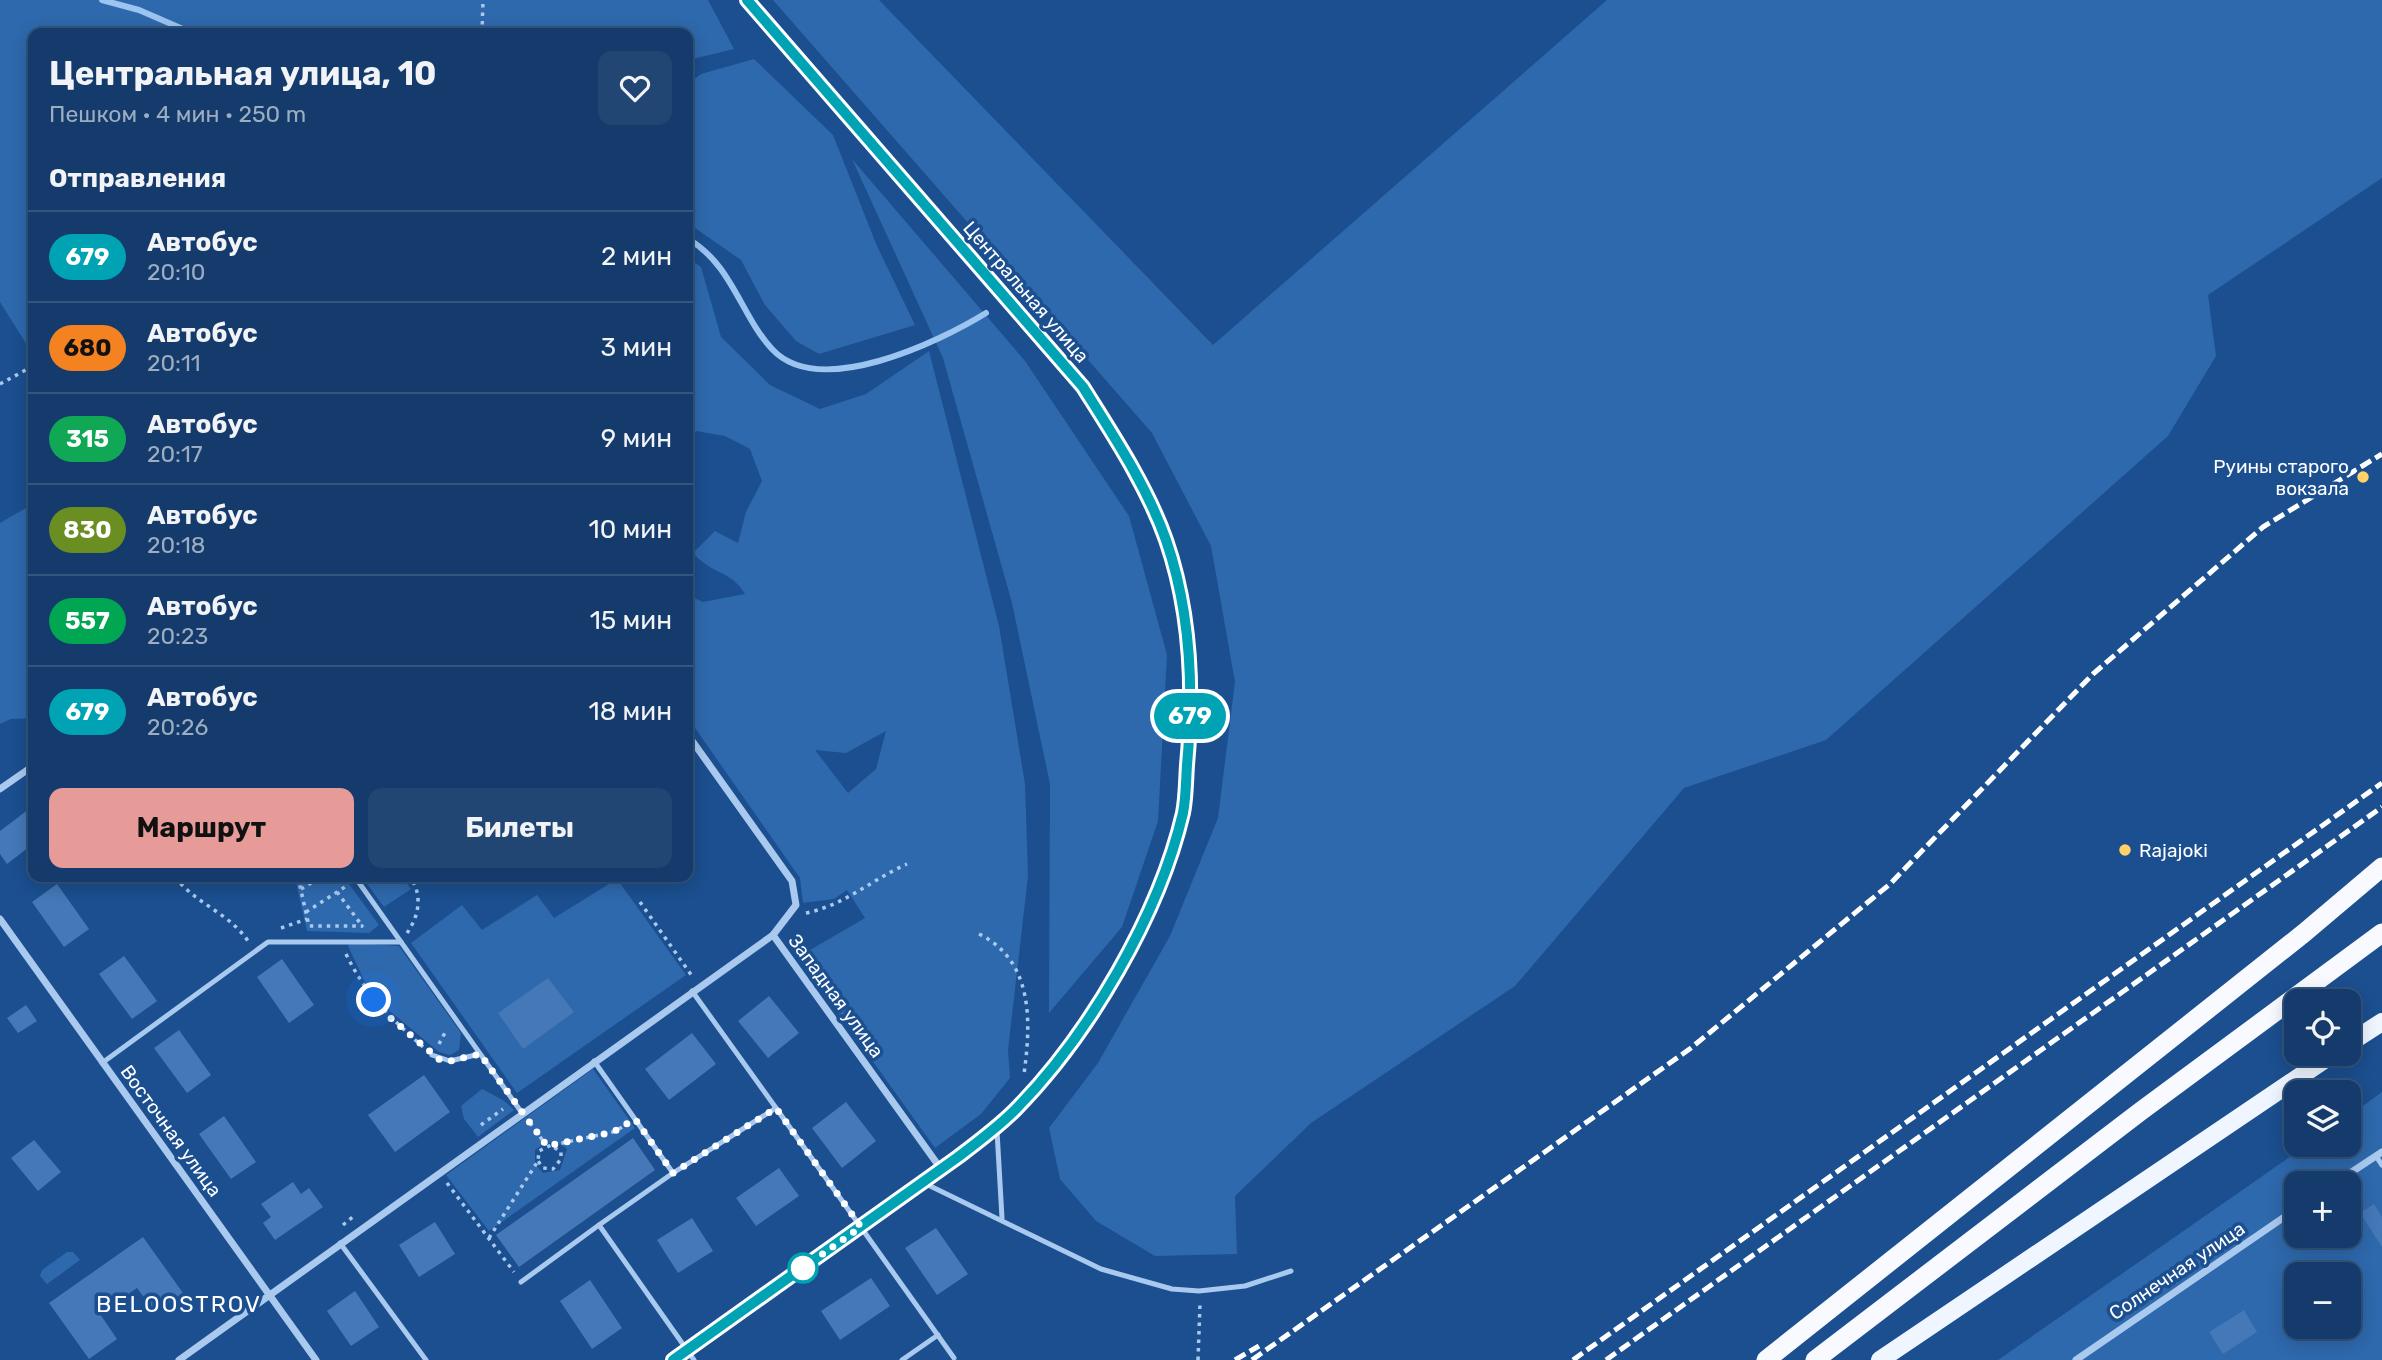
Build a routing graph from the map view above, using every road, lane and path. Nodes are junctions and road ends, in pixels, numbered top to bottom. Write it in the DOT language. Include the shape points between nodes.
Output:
graph roads {
  1 [pos="483,0"];
  2 [pos="747,0"];
  3 [pos="482,28"];
  4 [pos="28,369"];
  5 [pos="0,384"];
  6 [pos="693,742"];
  7 [pos="28,769"];
  8 [pos="0,789"];
  9 [pos="907,864"];
  10 [pos="2382,867"];
  11 [pos="179,882"];
  12 [pos="299,882"];
  13 [pos="313,882"];
  14 [pos="351,882"];
  15 [pos="359,882"];
  16 [pos="412,882"];
  17 [pos="301,889"];
  18 [pos="337,892"];
  19 [pos="640,902"];
  20 [pos="306,912"];
  21 [pos="790,915"];
  22 [pos="0,919"];
  23 [pos="2382,933"];
  24 [pos="979,934"];
  25 [pos="773,935"];
  26 [pos="340,940"];
  27 [pos="401,942"];
  28 [pos="256,951"];
  29 [pos="699,986"];
  30 [pos="691,991"];
  31 [pos="454,1016"];
  32 [pos="2382,1022"];
  33 [pos="2361,1036"];
  34 [pos="480,1054"];
  35 [pos="432,1055"];
  36 [pos="594,1061"];
  37 [pos="102,1063"];
  38 [pos="2314,1066"];
  39 [pos="1020,1104"];
  40 [pos="776,1108"];
  41 [pos="522,1113"];
  42 [pos="635,1119"];
  43 [pos="997,1127"];
  44 [pos="549,1145"];
  45 [pos="2379,1154"];
  46 [pos="538,1161"];
  47 [pos="2382,1165"];
  48 [pos="941,1169"];
  49 [pos="2353,1171"];
  50 [pos="439,1172"];
  51 [pos="673,1173"];
  52 [pos="922,1183"];
  53 [pos="2284,1217"];
  54 [pos="1002,1218"];
  55 [pos="599,1225"];
  56 [pos="861,1227"];
  57 [pos="489,1238"];
  58 [pos="340,1243"];
  59 [pos="1291,1271"];
  60 [pos="521,1282"];
  61 [pos="1199,1291"];
  62 [pos="270,1294"];
  63 [pos="938,1335"];
  64 [pos="690,1355"];
  65 [pos="185,1358"];
  66 [pos="954,1358"];
  67 [pos="316,1360"];
  68 [pos="426,1360"];
  69 [pos="673,1360"];
  70 [pos="902,1360"];
  71 [pos="1199,1360"];
  72 [pos="1766,1360"];
  73 [pos="1815,1360"];
  74 [pos="1881,1360"];
  75 [pos="2076,1360"];
  1 -- 3 [label="path"];
  2 -- 39 [label="main road, Центральная улица" via="1083,387 1126,457 1166,540 1188,636 1191,726 1183,812 1152,902 1109,984 1071,1043"];
  4 -- 5 [label="path"];
  6 -- 21 [label="street, Западная улица" via="792,881 796,905"];
  7 -- 8 [label="street"];
  9 -- 21 [label="path" via="845,901"];
  10 -- 72 [label="highway"];
  11 -- 28 [label="path" via="236,924"];
  12 -- 17 [label="path"];
  13 -- 17 [label="path"];
  14 -- 18 [label="path"];
  15 -- 27 [label="lane"];
  16 -- 27 [label="path" via="418,912"];
  17 -- 20 [label="path"];
  18 -- 20 [label="path"];
  18 -- 20 [label="path" via="363,926 309,926"];
  19 -- 29 [label="path"];
  21 -- 25 [label="street, Западная улица"];
  22 -- 37 [label="street, Восточная улица"];
  23 -- 73 [label="highway"];
  24 -- 39 [label="path" via="1012,963 1024,981 1029,1041"];
  25 -- 29 [label="street"];
  25 -- 48 [label="street, Западная улица"];
  26 -- 27 [label="lane"];
  26 -- 28 [label="lane" via="268,942"];
  26 -- 35 [label="path" via="361,985"];
  27 -- 31 [label="lane"];
  28 -- 37 [label="lane"];
  29 -- 30 [label="street"];
  30 -- 36 [label="street"];
  30 -- 40 [label="lane"];
  31 -- 34 [label="lane"];
  31 -- 35 [label="path"];
  32 -- 33 [label="main road"];
  34 -- 35 [label="lane" via="450,1061"];
  34 -- 41 [label="lane"];
  36 -- 41 [label="street"];
  36 -- 42 [label="lane"];
  37 -- 62 [label="street, Восточная улица"];
  38 -- 74 [label="main road"];
  39 -- 43 [label="main road, Центральная улица"];
  40 -- 51 [label="lane"];
  40 -- 56 [label="lane"];
  41 -- 44 [label="path"];
  41 -- 50 [label="street"];
  42 -- 44 [label="path" via="613,1132"];
  42 -- 51 [label="lane"];
  43 -- 48 [label="main road, Центральная улица"];
  43 -- 54 [label="lane"];
  44 -- 46 [label="path" via="539,1151"];
  44 -- 46 [label="path" via="561,1152 558,1166 548,1170"];
  45 -- 47 [label="lane"];
  45 -- 49 [label="street"];
  46 -- 57 [label="path"];
  48 -- 52 [label="main road, Центральная улица"];
  50 -- 57 [label="path"];
  50 -- 58 [label="street"];
  51 -- 55 [label="lane"];
  52 -- 54 [label="lane"];
  52 -- 56 [label="main road, Центральная улица"];
  53 -- 75 [label="street, Солнечная улица"];
  54 -- 61 [label="lane" via="1101,1269 1172,1289"];
  55 -- 60 [label="lane"];
  55 -- 64 [label="lane"];
  56 -- 63 [label="lane"];
  56 -- 64 [label="main road, Центральная улица"];
  57 -- 60 [label="path"];
  58 -- 62 [label="street"];
  58 -- 68 [label="lane"];
  59 -- 61 [label="lane" via="1245,1286"];
  61 -- 71 [label="path"];
  62 -- 65 [label="street"];
  62 -- 67 [label="street, Восточная улица"];
  63 -- 66 [label="lane"];
  63 -- 70 [label="lane"];
  64 -- 69 [label="main road, Центральная улица"];
}
